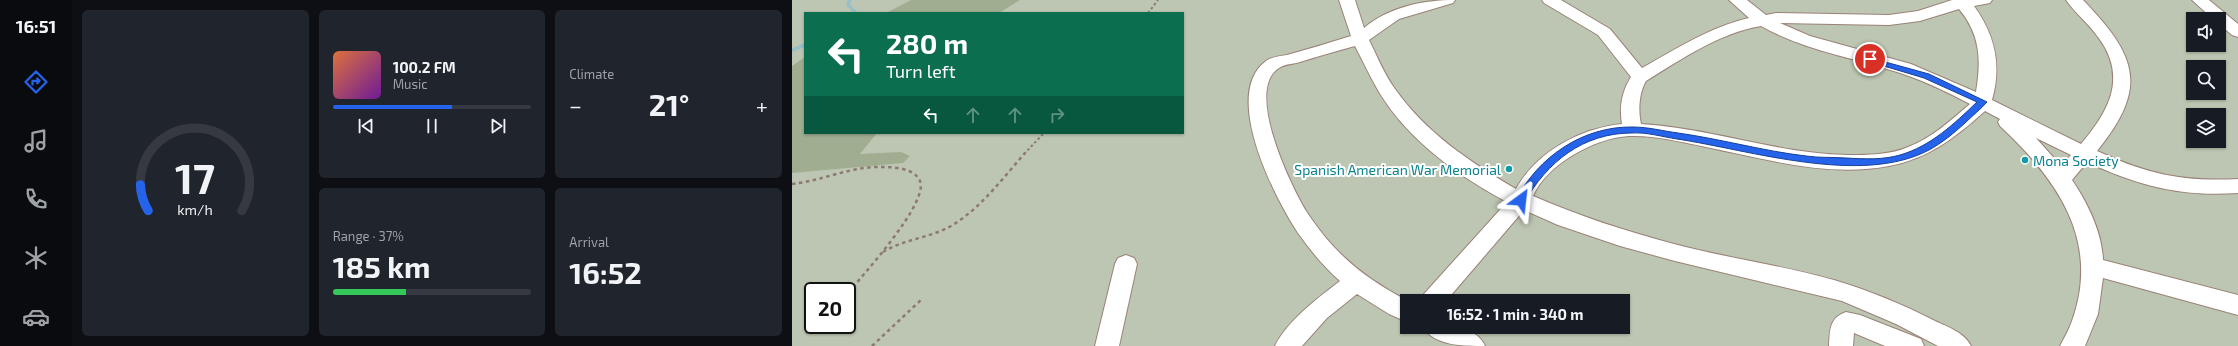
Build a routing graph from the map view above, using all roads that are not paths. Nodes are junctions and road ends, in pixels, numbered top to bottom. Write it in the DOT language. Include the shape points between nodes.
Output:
graph roads {
  1 [pos="1347,0"];
  2 [pos="1447,0"];
  3 [pos="1550,0"];
  4 [pos="1737,0"];
  5 [pos="1984,0"];
  6 [pos="2074,0"];
  7 [pos="2200,0"];
  8 [pos="1962,2"];
  9 [pos="1398,6"];
  10 [pos="1763,20"];
  11 [pos="2238,32"];
  12 [pos="1360,39"];
  13 [pos="1640,77"];
  14 [pos="1982,102"];
  15 [pos="1633,130"];
  16 [pos="2084,152"];
  17 [pos="2061,179"];
  18 [pos="2238,186"];
  19 [pos="1521,200"];
  20 [pos="1126,264"];
  21 [pos="2093,266"];
  22 [pos="1355,282"];
  23 [pos="1438,294"];
  24 [pos="2238,305"];
  25 [pos="1400,308"];
  26 [pos="1449,334"];
  27 [pos="1107,346"];
  28 [pos="1287,346"];
  29 [pos="1473,346"];
  30 [pos="1841,346"];
  31 [pos="1912,346"];
  32 [pos="1959,346"];
  33 [pos="2072,346"];
  1 -- 12 [label="lane"];
  2 -- 9 [label="lane"];
  3 -- 13 [label="lane" via="1604,32"];
  4 -- 10 [label="lane"];
  5 -- 8 [label="lane"];
  6 -- 16 [label="lane" via="2103,31 2114,48 2123,83 2121,98 2115,112"];
  7 -- 11 [label="lane"];
  8 -- 10 [label="lane" via="1920,16 1889,20 1799,17"];
  8 -- 14 [label="lane" via="1988,46 1990,62"];
  9 -- 12 [label="lane" via="1384,21"];
  10 -- 13 [label="lane" via="1728,29"];
  10 -- 14 [label="lane" via="1832,50 1926,76"];
  12 -- 19 [label="lane" via="1376,74 1413,124 1459,164"];
  12 -- 22 [label="lane" via="1273,64 1261,74 1258,88 1261,126 1279,179 1288,197 1308,230 1334,262"];
  13 -- 15 [label="lane" via="1632,89 1630,116"];
  14 -- 15 [label="lane" via="1951,131 1926,148 1900,158 1870,162 1807,160 1692,138"];
  14 -- 16 [label="lane"];
  14 -- 17 [label="lane" via="2032,144"];
  15 -- 19 [label="lane" via="1593,136 1562,150 1528,186"];
  16 -- 17 [label="lane"];
  16 -- 18 [label="lane" via="2172,185 2198,188"];
  17 -- 21 [label="lane" via="2088,231"];
  19 -- 23 [label="lane"];
  19 -- 32 [label="lane" via="1567,220 1646,246 1846,293 1902,316"];
  20 -- 27 [label="lane"];
  21 -- 24 [label="lane"];
  21 -- 33 [label="lane" via="2086,320"];
  22 -- 25 [label="lane"];
  22 -- 28 [label="lane" via="1319,311"];
  26 -- 29 [label="lane"];
  30 -- 31 [label="lane" via="1842,326 1846,322 1852,322"];
}
